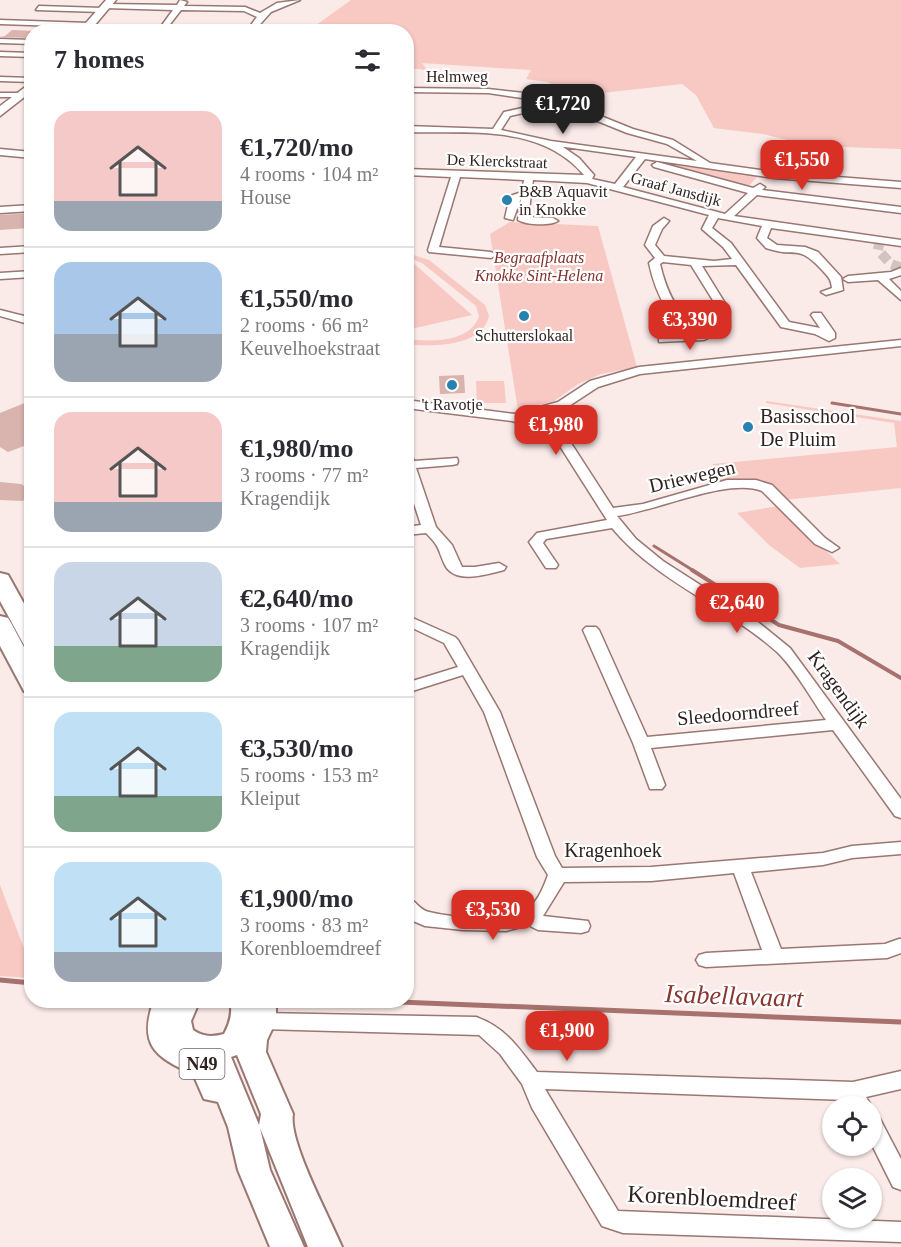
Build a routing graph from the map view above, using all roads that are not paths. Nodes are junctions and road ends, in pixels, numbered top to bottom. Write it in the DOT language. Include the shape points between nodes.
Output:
graph roads {
  1 [pos="185,0"];
  2 [pos="296,0"];
  3 [pos="110,4"];
  4 [pos="179,7"];
  5 [pos="39,8"];
  6 [pos="269,8"];
  7 [pos="245,9"];
  8 [pos="259,15"];
  9 [pos="0,22"];
  10 [pos="25,24"];
  11 [pos="92,24"];
  12 [pos="166,24"];
  13 [pos="254,24"];
  14 [pos="0,41"];
  15 [pos="24,42"];
  16 [pos="0,54"];
  17 [pos="24,55"];
  18 [pos="0,79"];
  19 [pos="24,88"];
  20 [pos="414,90"];
  21 [pos="24,91"];
  22 [pos="0,94"];
  23 [pos="24,94"];
  24 [pos="560,102"];
  25 [pos="0,114"];
  26 [pos="414,129"];
  27 [pos="495,133"];
  28 [pos="550,144"];
  29 [pos="0,152"];
  30 [pos="24,154"];
  31 [pos="641,158"];
  32 [pos="707,165"];
  33 [pos="414,172"];
  34 [pos="456,174"];
  35 [pos="774,175"];
  36 [pos="529,177"];
  37 [pos="586,180"];
  38 [pos="901,184"];
  39 [pos="617,188"];
  40 [pos="755,192"];
  41 [pos="525,195"];
  42 [pos="24,208"];
  43 [pos="0,210"];
  44 [pos="901,210"];
  45 [pos="714,215"];
  46 [pos="510,218"];
  47 [pos="726,218"];
  48 [pos="554,221"];
  49 [pos="664,221"];
  50 [pos="767,225"];
  51 [pos="901,243"];
  52 [pos="24,250"];
  53 [pos="0,251"];
  54 [pos="490,255"];
  55 [pos="661,259"];
  56 [pos="694,262"];
  57 [pos="740,262"];
  58 [pos="24,274"];
  59 [pos="899,275"];
  60 [pos="0,276"];
  61 [pos="881,277"];
  62 [pos="841,280"];
  63 [pos="826,292"];
  64 [pos="901,299"];
  65 [pos="723,308"];
  66 [pos="0,313"];
  67 [pos="817,315"];
  68 [pos="24,320"];
  69 [pos="828,336"];
  70 [pos="663,340"];
  71 [pos="901,343"];
  72 [pos="838,350"];
  73 [pos="414,405"];
  74 [pos="562,405"];
  75 [pos="513,417"];
  76 [pos="556,429"];
  77 [pos="452,460"];
  78 [pos="414,463"];
  79 [pos="414,482"];
  80 [pos="612,518"];
  81 [pos="429,528"];
  82 [pos="414,530"];
  83 [pos="832,548"];
  84 [pos="551,565"];
  85 [pos="499,567"];
  86 [pos="0,580"];
  87 [pos="0,623"];
  88 [pos="414,623"];
  89 [pos="24,625"];
  90 [pos="591,630"];
  91 [pos="467,669"];
  92 [pos="24,670"];
  93 [pos="414,686"];
  94 [pos="838,724"];
  95 [pos="641,743"];
  96 [pos="656,785"];
  97 [pos="901,812"];
  98 [pos="901,848"];
  99 [pos="740,866"];
  100 [pos="557,875"];
  101 [pos="414,914"];
  102 [pos="531,917"];
  103 [pos="581,926"];
  104 [pos="899,946"];
  105 [pos="774,956"];
  106 [pos="706,960"];
  107 [pos="166,1008"];
  108 [pos="181,1008"];
  109 [pos="248,1008"];
  110 [pos="255,1008"];
  111 [pos="267,1008"];
  112 [pos="224,1047"];
  113 [pos="531,1080"];
  114 [pos="901,1080"];
  115 [pos="864,1096"];
  116 [pos="822,1097"];
  117 [pos="275,1125"];
  118 [pos="244,1137"];
  119 [pos="882,1144"];
  120 [pos="901,1180"];
  121 [pos="901,1232"];
  122 [pos="288,1247"];
  123 [pos="325,1247"];
  1 -- 4 [label="street"];
  2 -- 6 [label="street"];
  3 -- 4 [label="street"];
  3 -- 5 [label="street"];
  3 -- 11 [label="main road"];
  4 -- 7 [label="street"];
  4 -- 12 [label="street"];
  6 -- 7 [label="street"];
  6 -- 8 [label="street"];
  7 -- 8 [label="street"];
  8 -- 13 [label="street"];
  9 -- 10 [label="street"];
  14 -- 15 [label="street"];
  16 -- 17 [label="street"];
  18 -- 19 [label="street"];
  20 -- 24 [label="street, Helmweg" via="497,92"];
  21 -- 22 [label="street"];
  23 -- 25 [label="main road"];
  24 -- 27 [label="street" via="507,114"];
  24 -- 32 [label="street, Helmweg" via="630,131 670,142 696,154"];
  26 -- 27 [label="street"];
  27 -- 28 [label="street"];
  28 -- 31 [label="street"];
  28 -- 37 [label="street" via="577,160 589,175"];
  29 -- 30 [label="street"];
  31 -- 32 [label="street"];
  31 -- 39 [label="street"];
  31 -- 40 [label="street"];
  32 -- 35 [label="street"];
  33 -- 34 [label="street, De Klerckstraat"];
  34 -- 36 [label="street, De Klerckstraat"];
  34 -- 54 [label="street" via="433,250"];
  35 -- 38 [label="street"];
  35 -- 40 [label="street"];
  36 -- 37 [label="street, De Klerckstraat"];
  36 -- 41 [label="street"];
  37 -- 39 [label="street, Graaf Jansdijk"];
  39 -- 45 [label="street, Graaf Jansdijk"];
  40 -- 44 [label="street"];
  40 -- 47 [label="street"];
  41 -- 46 [label="street" via="514,196"];
  41 -- 48 [label="street" via="522,220"];
  42 -- 43 [label="street"];
  45 -- 47 [label="street, Graaf Jansdijk"];
  45 -- 57 [label="street" via="707,229"];
  47 -- 50 [label="street, Graaf Jansdijk"];
  49 -- 55 [label="street" via="650,245"];
  50 -- 51 [label="street, Graaf Jansdijk"];
  50 -- 62 [label="street" via="762,238 765,243 776,249 810,251 825,270"];
  52 -- 53 [label="street"];
  55 -- 56 [label="street"];
  55 -- 70 [label="street" via="654,263 661,291 693,330 704,337"];
  56 -- 57 [label="street"];
  56 -- 65 [label="street"];
  57 -- 69 [label="street" via="785,325"];
  58 -- 60 [label="street"];
  59 -- 61 [label="street"];
  61 -- 62 [label="street"];
  61 -- 64 [label="street"];
  62 -- 63 [label="street" via="838,290"];
  66 -- 68 [label="street"];
  67 -- 69 [label="street"];
  69 -- 72 [label="street"];
  71 -- 72 [label="street"];
  72 -- 74 [label="street" via="639,371 600,381"];
  73 -- 75 [label="street"];
  74 -- 75 [label="street"];
  74 -- 76 [label="street"];
  75 -- 76 [label="street"];
  76 -- 80 [label="street, Kragendijk"];
  77 -- 78 [label="street"];
  79 -- 81 [label="street"];
  80 -- 83 [label="street, Driewegen" via="727,485 757,483"];
  80 -- 84 [label="street" via="542,536 537,547"];
  80 -- 94 [label="street, Kragendijk" via="643,554 771,638 794,662"];
  81 -- 82 [label="street"];
  81 -- 85 [label="street" via="447,547 457,570"];
  86 -- 89 [label="main road"];
  87 -- 92 [label="main road"];
  88 -- 91 [label="street, Kragenhoek" via="446,637"];
  90 -- 95 [label="street"];
  91 -- 93 [label="street"];
  91 -- 100 [label="street, Kragenhoek" via="492,712 546,857"];
  94 -- 95 [label="street, Sleedoorndreef"];
  94 -- 97 [label="street, Kragendijk"];
  95 -- 96 [label="street"];
  98 -- 99 [label="street, Kragenhoek"];
  99 -- 100 [label="street, Kragenhoek" via="651,874"];
  99 -- 105 [label="street"];
  100 -- 102 [label="street" via="553,889"];
  101 -- 102 [label="street" via="425,919 504,923"];
  102 -- 103 [label="street" via="538,923"];
  104 -- 105 [label="street" via="887,951"];
  105 -- 106 [label="street"];
  107 -- 118 [label="main road, N49" via="162,1038 178,1054 205,1065 233,1133"];
  108 -- 112 [label="main road, N49" via="176,1021 180,1037 194,1047"];
  109 -- 112 [label="main road, N49" via="245,1024"];
  110 -- 117 [label="main road, N49" via="251,1052 277,1114"];
  111 -- 113 [label="street, Korenbloemdreef" via="476,1025 491,1030 504,1041"];
  112 -- 117 [label="main road, N49" via="264,1117"];
  112 -- 118 [label="main road, N49"];
  113 -- 116 [label="street"];
  113 -- 121 [label="street, Korenbloemdreef" via="539,1102 610,1219"];
  114 -- 115 [label="street"];
  117 -- 123 [label="main road, N49"];
  118 -- 122 [label="main road, N49"];
  119 -- 120 [label="street"];
}
